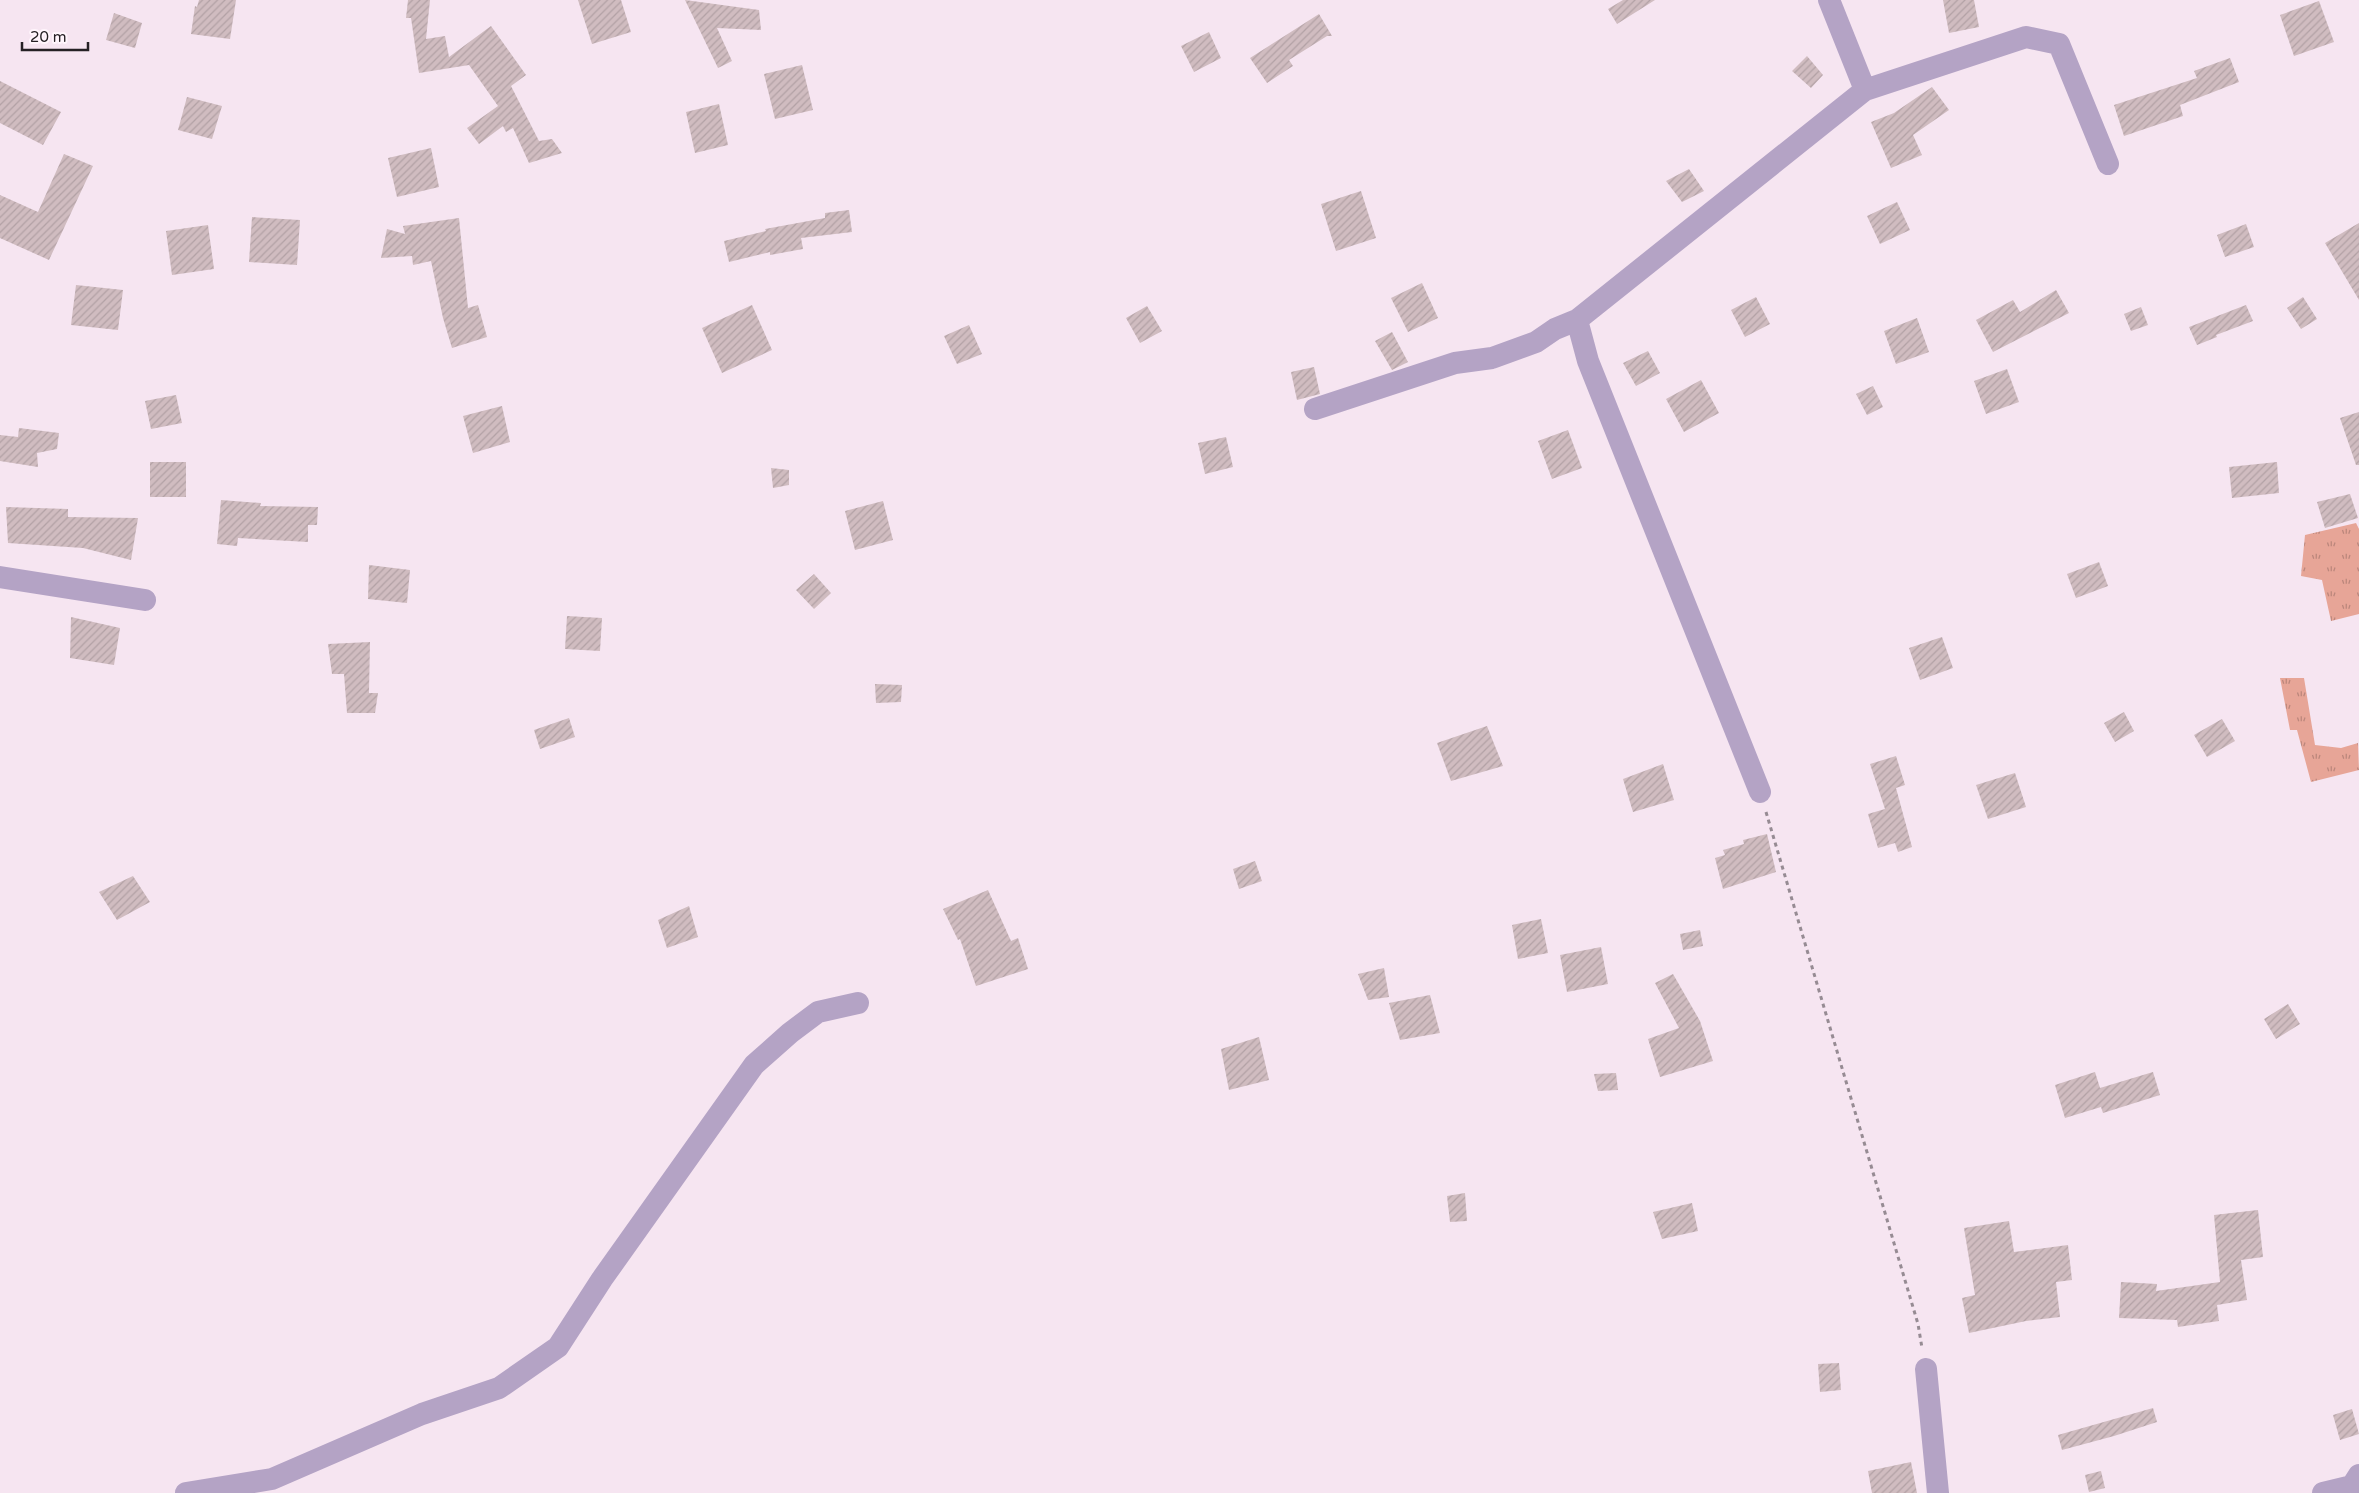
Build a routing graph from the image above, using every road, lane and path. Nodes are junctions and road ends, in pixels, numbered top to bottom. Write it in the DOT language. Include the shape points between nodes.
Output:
graph roads {
  1 [pos="1829,0"];
  2 [pos="1865,90"];
  3 [pos="2108,164"];
  4 [pos="1577,320"];
  5 [pos="1315,409"];
  6 [pos="0,577"];
  7 [pos="145,600"];
  8 [pos="1760,792"];
  9 [pos="858,1003"];
  10 [pos="1926,1369"];
  11 [pos="2359,1475"];
  12 [pos="186,1493"];
  13 [pos="1938,1493"];
  14 [pos="2323,1493"];
  1 -- 2 [label="street"];
  2 -- 3 [label="street" via="2026,37 2059,44"];
  2 -- 4 [label="street"];
  4 -- 5 [label="street" via="1536,342 1492,358 1455,363"];
  4 -- 8 [label="street" via="1588,361"];
  6 -- 7 [label="street"];
  8 -- 10 [label="path" via="1918,1324"];
  9 -- 12 [label="street" via="818,1012 754,1065 602,1279 558,1347 499,1388 422,1414 272,1479"];
  10 -- 13 [label="street"];
  11 -- 14 [label="street" via="2352,1486"];
}
